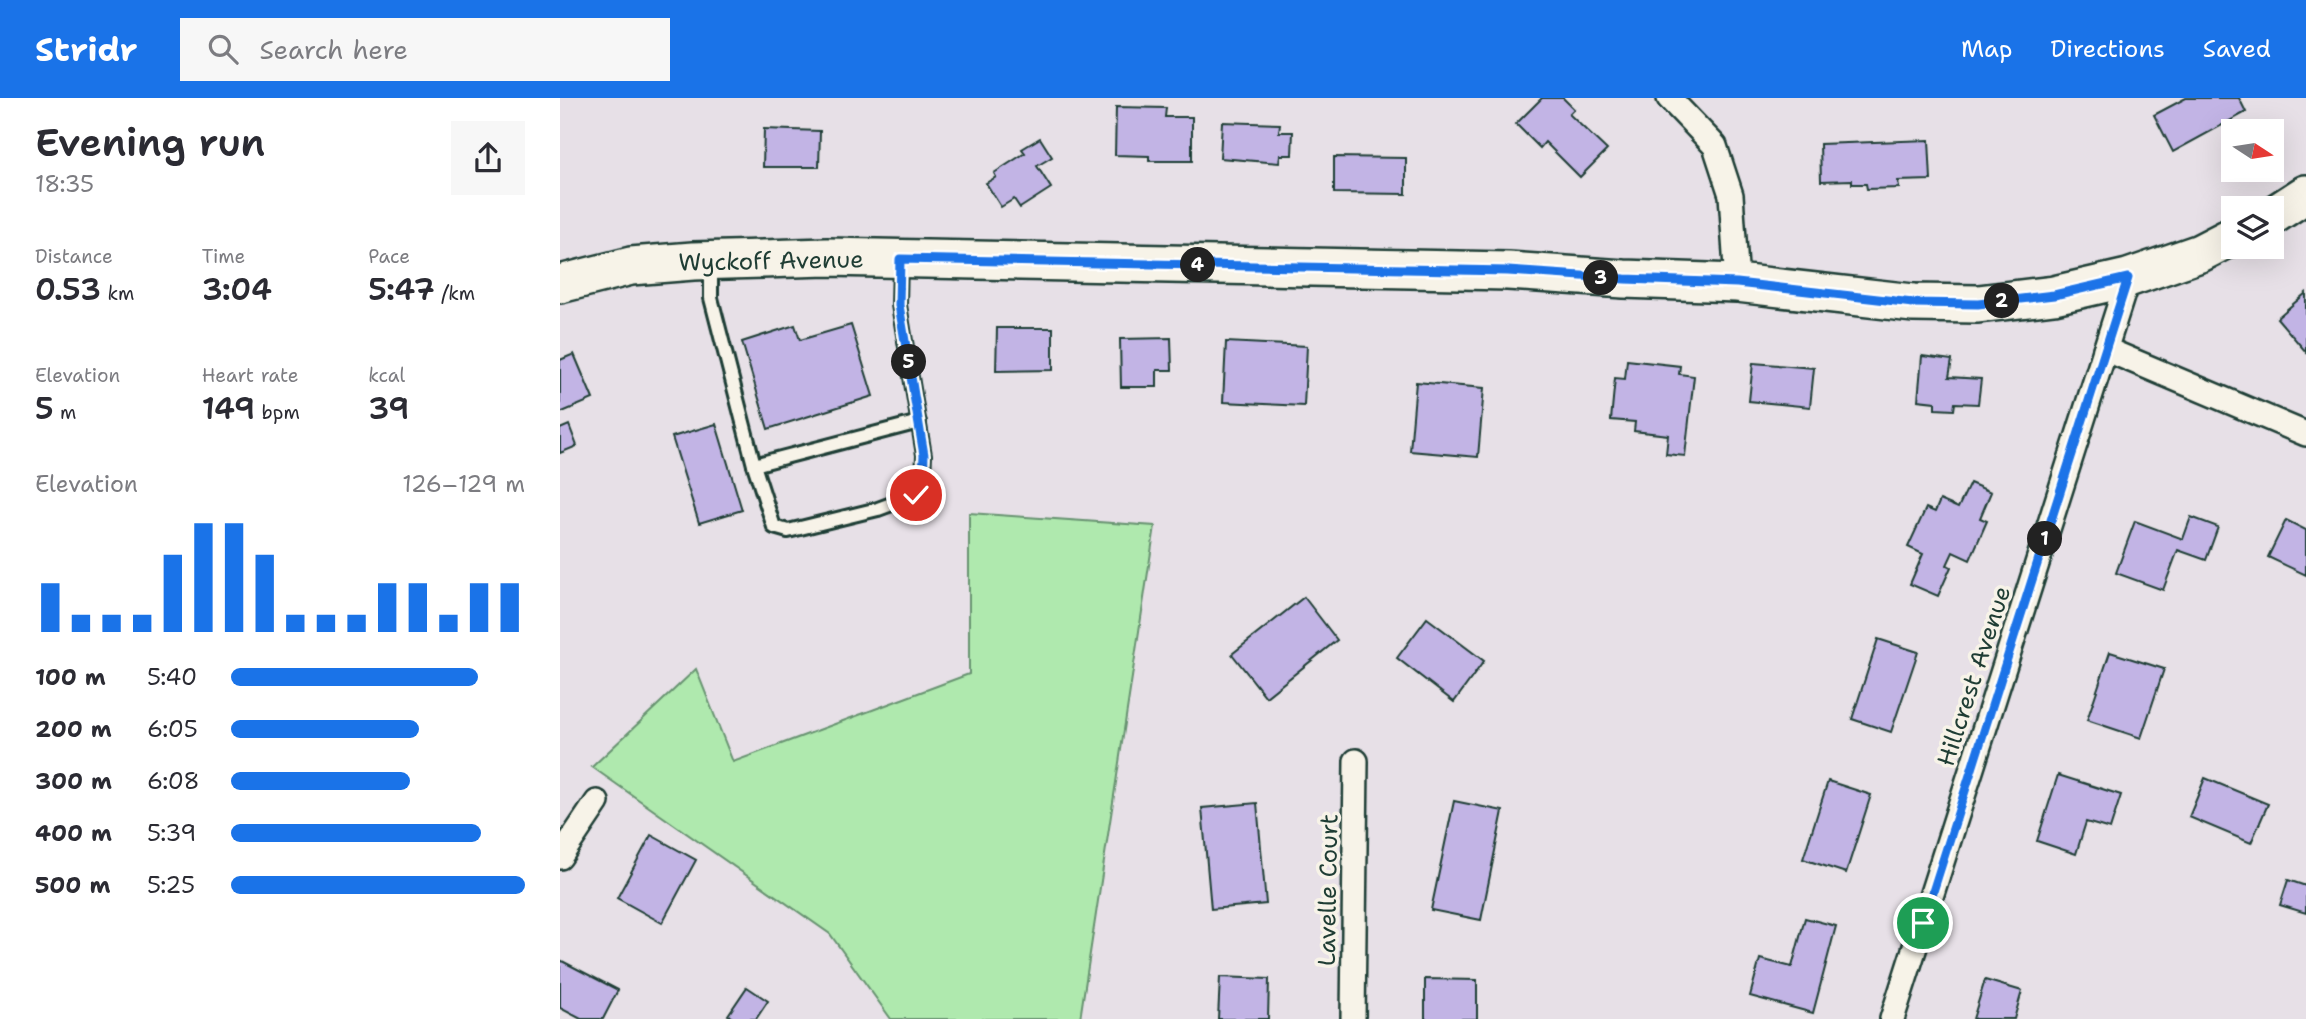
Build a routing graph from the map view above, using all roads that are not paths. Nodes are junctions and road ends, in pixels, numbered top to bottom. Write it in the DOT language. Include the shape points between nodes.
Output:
graph roads {
  1 [pos="1669,98"];
  2 [pos="2306,194"];
  3 [pos="2284,208"];
  4 [pos="2221,242"];
  5 [pos="900,259"];
  6 [pos="711,260"];
  7 [pos="2128,278"];
  8 [pos="1737,283"];
  9 [pos="560,284"];
  10 [pos="2105,349"];
  11 [pos="919,422"];
  12 [pos="2306,434"];
  13 [pos="754,465"];
  14 [pos="1356,761"];
  15 [pos="597,802"];
  16 [pos="560,857"];
  17 [pos="1353,1019"];
  18 [pos="1892,1019"];
  1 -- 8 [label="street" via="1715,146 1731,195"];
  2 -- 3 [label="main road"];
  4 -- 7 [label="main road, Wyckoff Avenue"];
  5 -- 6 [label="main road, Wyckoff Avenue"];
  5 -- 8 [label="main road, Wyckoff Avenue" via="1508,271"];
  5 -- 11 [label="lane" via="899,305"];
  6 -- 9 [label="main road, Wyckoff Avenue" via="631,266"];
  6 -- 13 [label="lane" via="711,298"];
  7 -- 8 [label="main road, Wyckoff Avenue" via="2054,295 1978,304 1913,303"];
  7 -- 10 [label="street, Hillcrest Avenue"];
  10 -- 12 [label="street"];
  10 -- 18 [label="street, Hillcrest Avenue"];
  11 -- 13 [label="lane"];
  11 -- 13 [label="lane" via="924,455 916,495 878,509 788,531 774,527"];
  14 -- 17 [label="street, Lavelle Court"];
  15 -- 16 [label="street"];
}
